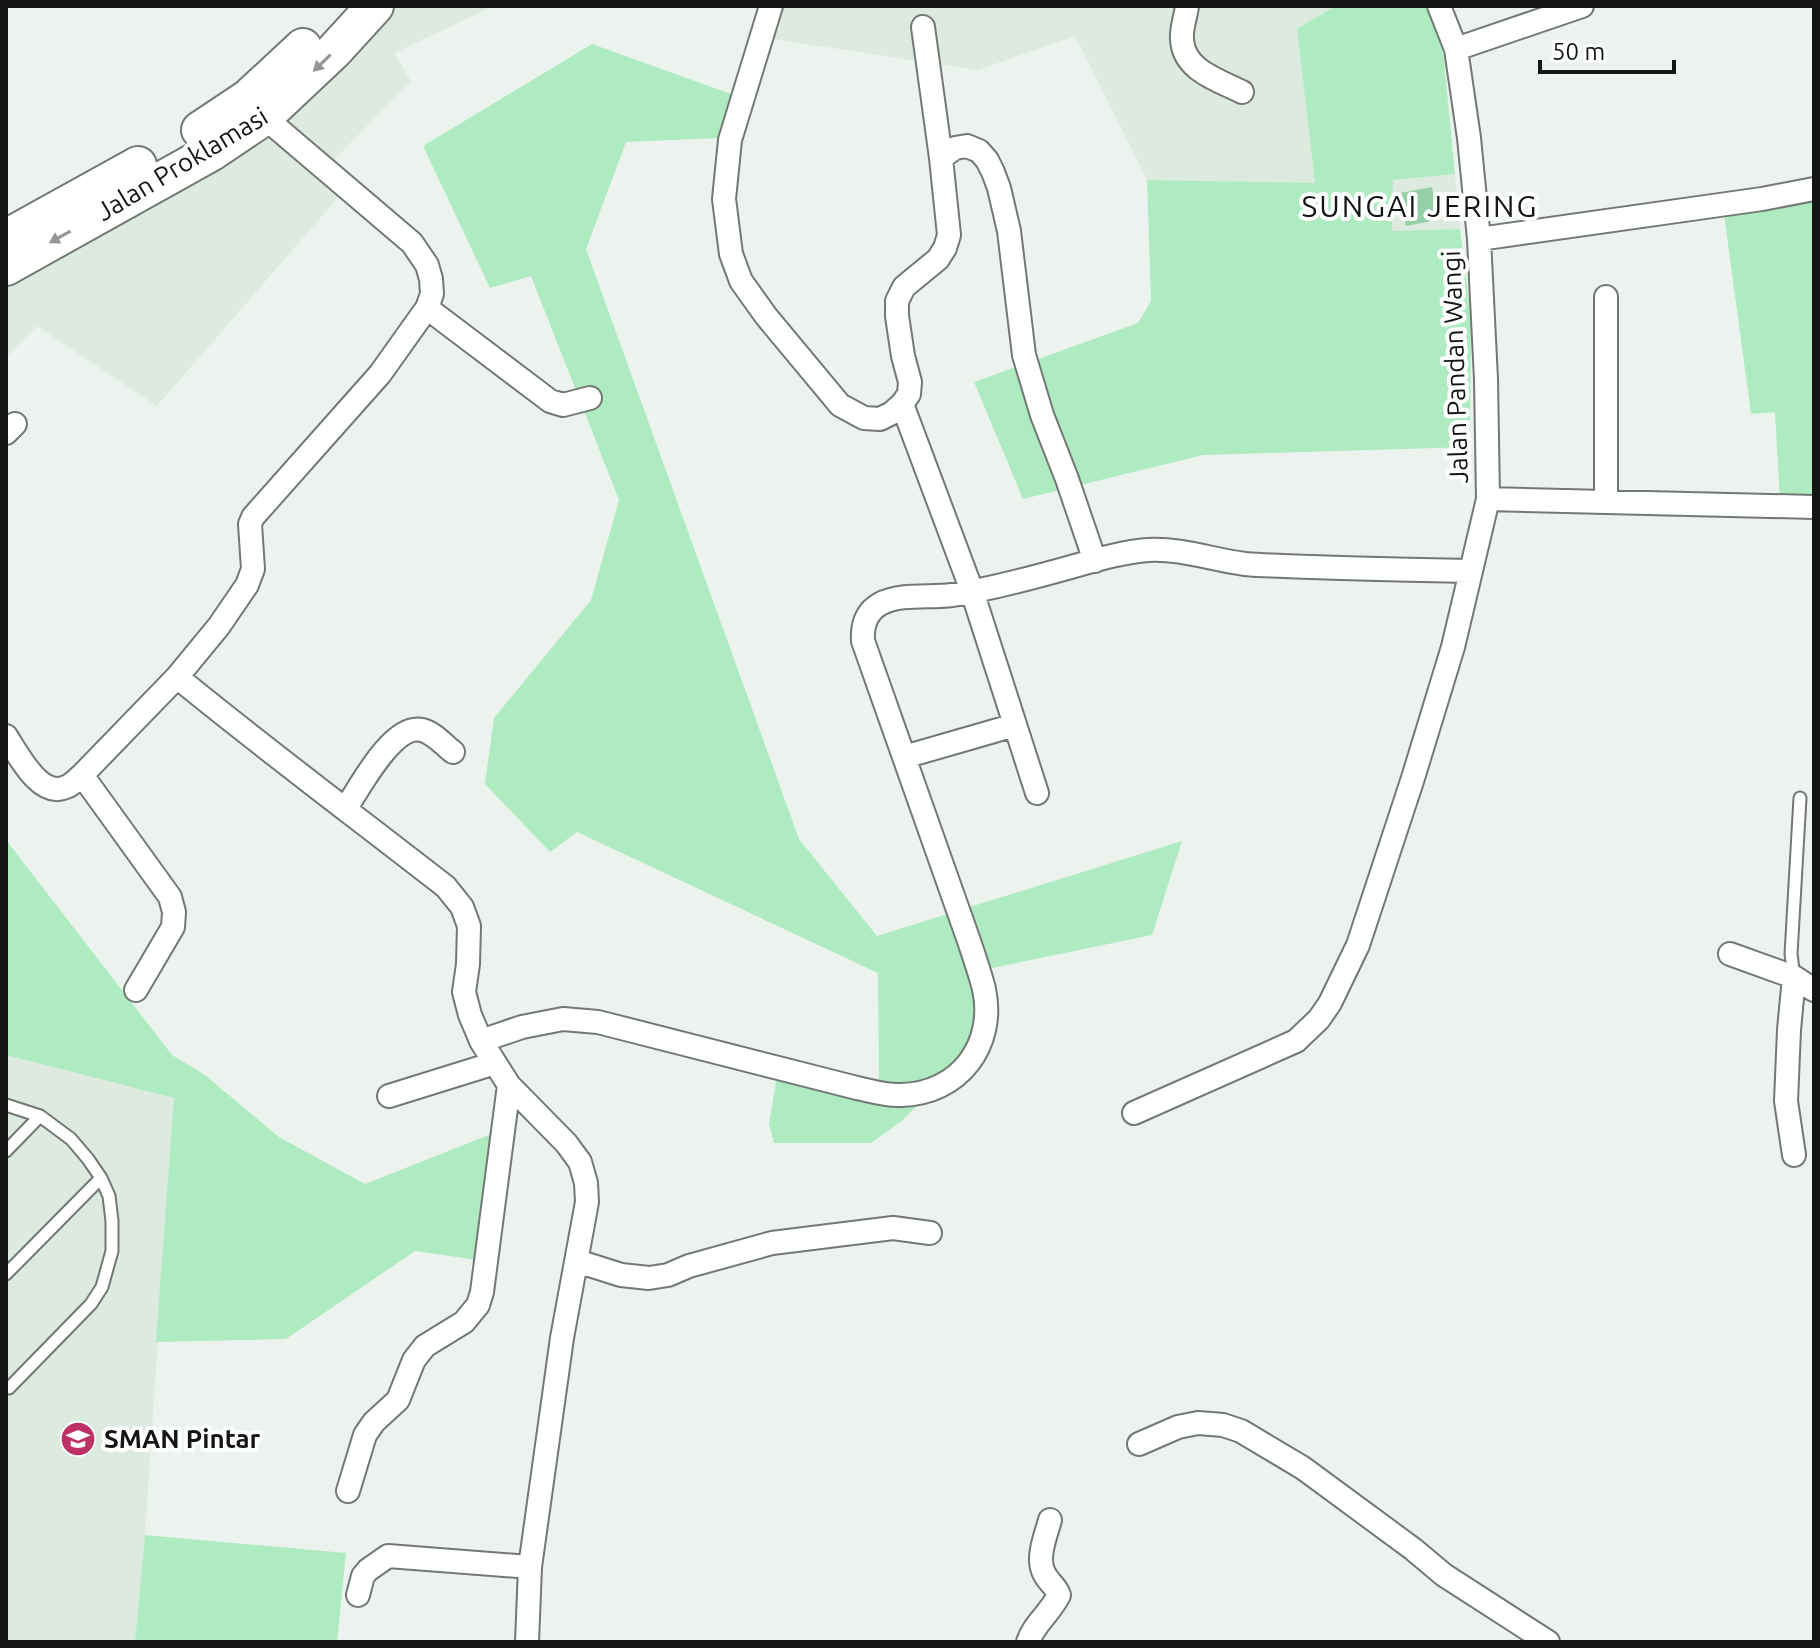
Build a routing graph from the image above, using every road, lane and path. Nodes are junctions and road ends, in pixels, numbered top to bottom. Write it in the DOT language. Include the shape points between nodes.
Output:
graph roads {
  1 [pos="343,6"];
  2 [pos="375,6"];
  3 [pos="771,6"];
  4 [pos="1187,6"];
  5 [pos="1439,6"];
  6 [pos="1582,6"];
  7 [pos="923,27"];
  8 [pos="1456,49"];
  9 [pos="1242,92"];
  10 [pos="264,117"];
  11 [pos="941,158"];
  12 [pos="144,176"];
  13 [pos="1814,189"];
  14 [pos="6,238"];
  15 [pos="1479,239"];
  16 [pos="6,267"];
  17 [pos="1606,297"];
  18 [pos="427,308"];
  19 [pos="590,398"];
  20 [pos="902,404"];
  21 [pos="1488,499"];
  22 [pos="1606,502"];
  23 [pos="1814,507"];
  24 [pos="1095,561"];
  25 [pos="1471,571"];
  26 [pos="972,591"];
  27 [pos="177,677"];
  28 [pos="1015,725"];
  29 [pos="6,736"];
  30 [pos="453,752"];
  31 [pos="904,757"];
  32 [pos="82,775"];
  33 [pos="1037,793"];
  34 [pos="1800,798"];
  35 [pos="346,808"];
  36 [pos="1730,954"];
  37 [pos="1794,977"];
  38 [pos="136,990"];
  39 [pos="1814,990"];
  40 [pos="481,1041"];
  41 [pos="495,1063"];
  42 [pos="509,1085"];
  43 [pos="389,1096"];
  44 [pos="6,1105"];
  45 [pos="1134,1113"];
  46 [pos="40,1116"];
  47 [pos="6,1151"];
  48 [pos="1794,1155"];
  49 [pos="101,1178"];
  50 [pos="930,1233"];
  51 [pos="577,1261"];
  52 [pos="6,1274"];
  53 [pos="9,1388"];
  54 [pos="1139,1444"];
  55 [pos="348,1491"];
  56 [pos="1050,1520"];
  57 [pos="530,1567"];
  58 [pos="358,1595"];
  59 [pos="527,1642"];
  60 [pos="1028,1642"];
  61 [pos="1548,1642"];
  1 -- 12 [label="highway, Jalan Proklamasi" via="248,98"];
  2 -- 10 [label="highway, Jalan Proklamasi, one-way"];
  3 -- 20 [label="street" via="730,140 724,199 731,254 741,281 766,316 840,405 864,418 880,419"];
  4 -- 9 [label="street" via="1182,38 1190,62"];
  5 -- 8 [label="street, Jalan Pandan Wangi"];
  6 -- 8 [label="street"];
  7 -- 11 [label="street"];
  8 -- 15 [label="street, Jalan Pandan Wangi"];
  10 -- 12 [label="highway, Jalan Proklamasi" via="212,152"];
  10 -- 18 [label="street" via="412,243 431,279"];
  11 -- 20 [label="street" via="949,235 945,248 904,287 897,301 910,382"];
  11 -- 24 [label="street" via="967,146 979,151 993,172 1009,231 1024,355"];
  12 -- 14 [label="highway, Jalan Proklamasi"];
  12 -- 16 [label="highway, Jalan Proklamasi, one-way"];
  13 -- 15 [label="street"];
  15 -- 21 [label="street, Jalan Pandan Wangi"];
  17 -- 22 [label="street"];
  18 -- 19 [label="street" via="550,401 563,405"];
  18 -- 27 [label="street" via="380,374 253,517 253,569 247,585"];
  20 -- 26 [label="street"];
  21 -- 22 [label="street, Jalan Pandan Wangi"];
  21 -- 25 [label="street"];
  22 -- 23 [label="street, Jalan Pandan Wangi"];
  24 -- 25 [label="street" via="1151,550 1245,564"];
  24 -- 26 [label="street"];
  25 -- 45 [label="street" via="1413,778 1358,945 1330,1003 1296,1041"];
  26 -- 28 [label="street"];
  26 -- 31 [label="street" via="890,601 865,619 863,641"];
  27 -- 32 [label="street"];
  27 -- 35 [label="street"];
  28 -- 31 [label="street"];
  28 -- 33 [label="street"];
  29 -- 32 [label="street" via="42,784 65,788"];
  30 -- 35 [label="street" via="430,733 403,733"];
  31 -- 40 [label="street" via="984,991 985,1026 977,1051 948,1083 900,1096 598,1022 563,1019"];
  32 -- 38 [label="street" via="170,897 174,912 173,927"];
  34 -- 37 [label="lane"];
  35 -- 40 [label="street" via="446,887 462,907 469,926 464,992"];
  36 -- 37 [label="street"];
  37 -- 39 [label="street"];
  37 -- 48 [label="street" via="1786,1101"];
  40 -- 41 [label="street"];
  41 -- 42 [label="street"];
  41 -- 43 [label="street"];
  42 -- 51 [label="street" via="580,1162 587,1202"];
  42 -- 55 [label="street" via="478,1305 414,1360 402,1394 365,1435"];
  44 -- 46 [label="lane"];
  46 -- 47 [label="lane"];
  46 -- 49 [label="lane" via="71,1139"];
  49 -- 52 [label="lane"];
  49 -- 53 [label="lane" via="112,1221 112,1251 102,1287"];
  50 -- 51 [label="street" via="893,1228 772,1243 649,1278"];
  51 -- 57 [label="street"];
  54 -- 61 [label="street" via="1198,1423 1241,1431 1303,1468 1444,1575"];
  56 -- 60 [label="street" via="1042,1567 1059,1595"];
  57 -- 58 [label="street" via="388,1556 363,1576"];
  57 -- 59 [label="street"];
}
